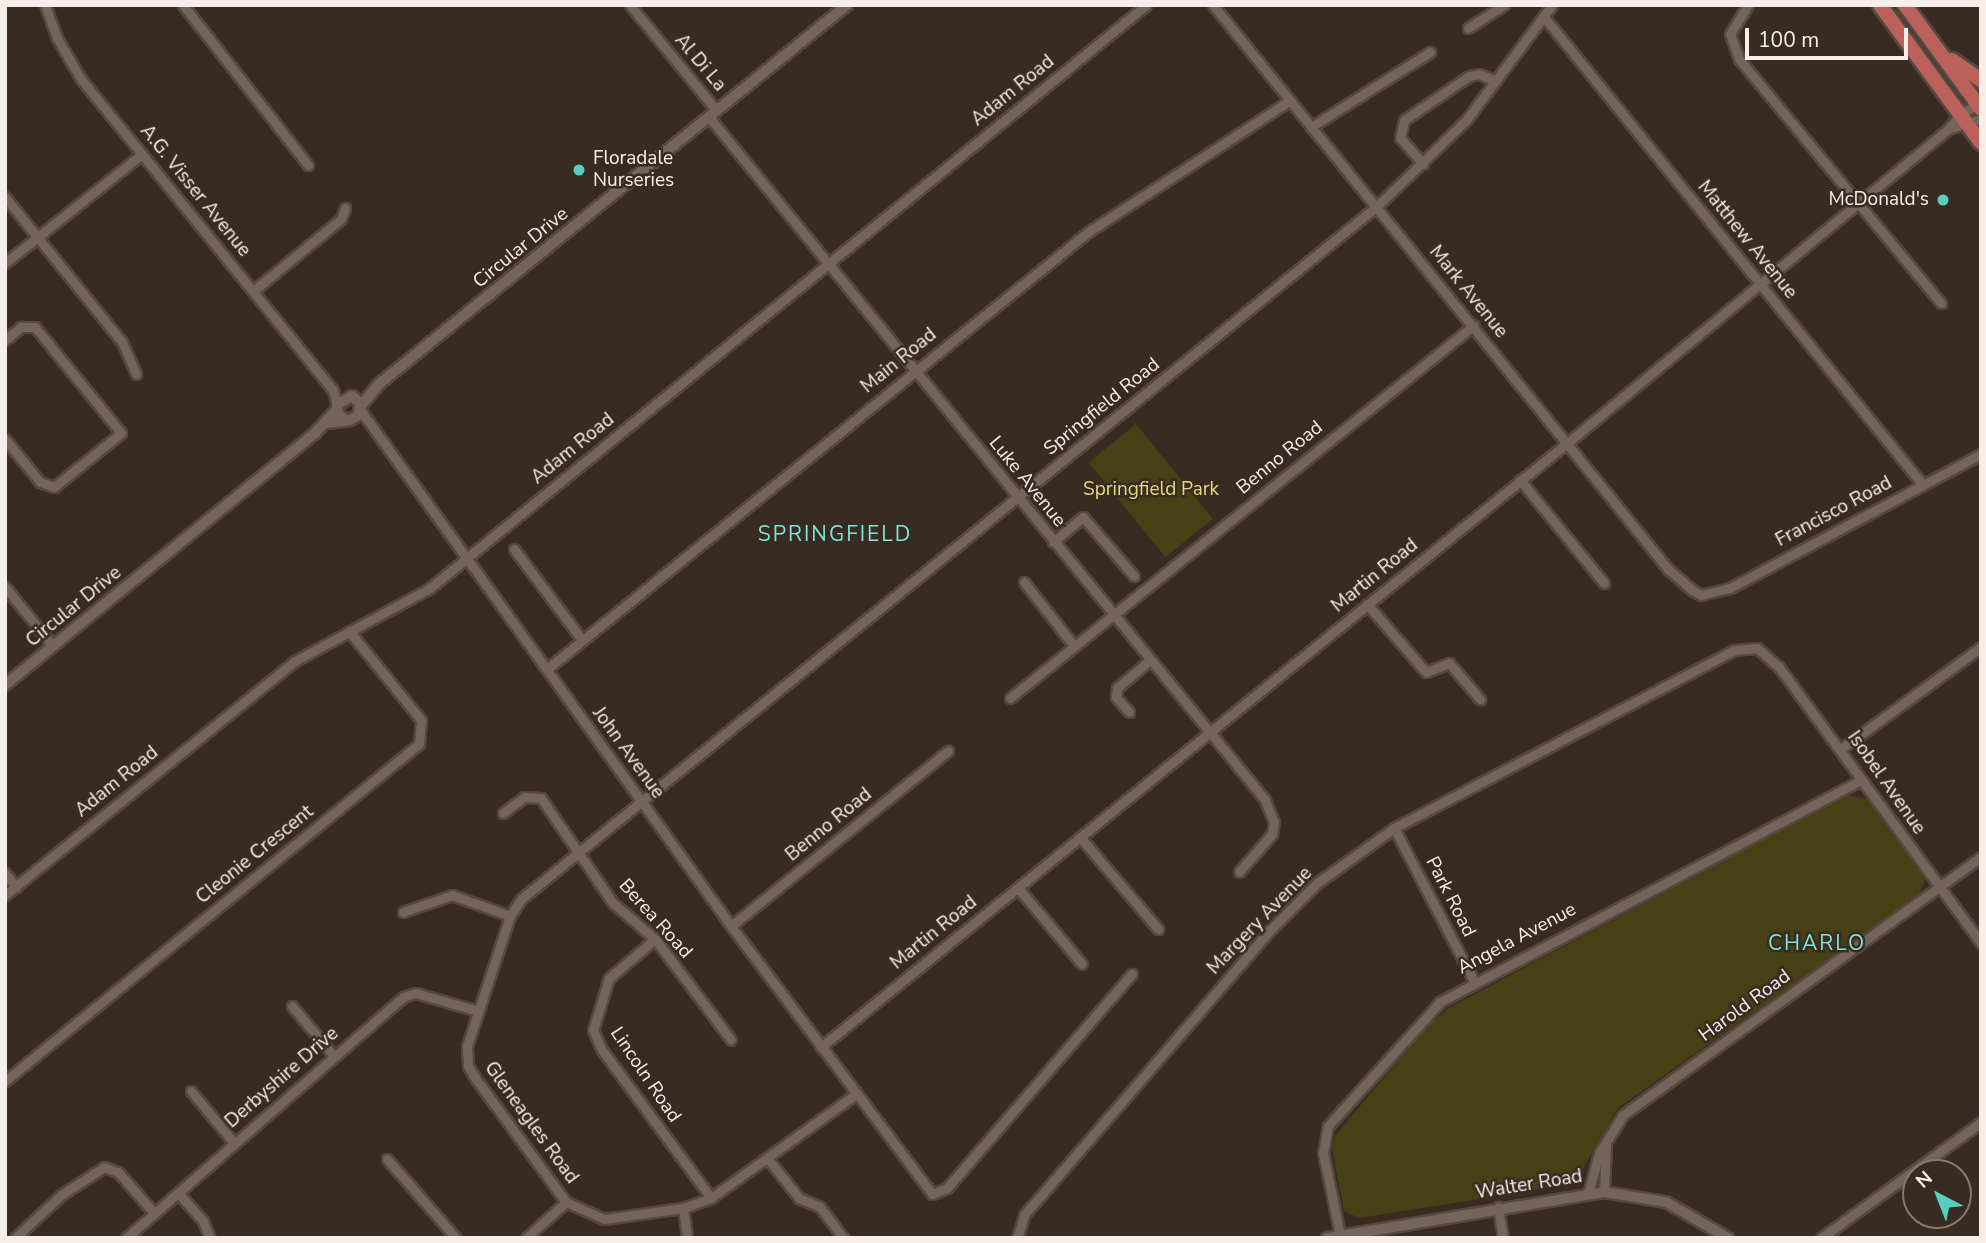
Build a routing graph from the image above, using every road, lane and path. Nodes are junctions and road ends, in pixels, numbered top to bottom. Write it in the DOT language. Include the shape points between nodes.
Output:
graph roads {
  1 [pos="45,5"];
  2 [pos="183,5"];
  3 [pos="630,5"];
  4 [pos="847,5"];
  5 [pos="1146,5"];
  6 [pos="1213,5"];
  7 [pos="1504,5"];
  8 [pos="1748,5"];
  9 [pos="1880,5"];
  10 [pos="1905,5"];
  11 [pos="1546,10"];
  12 [pos="1468,28"];
  13 [pos="1927,34"];
  14 [pos="1430,52"];
  15 [pos="1981,80"];
  16 [pos="1496,81"];
  17 [pos="1289,101"];
  18 [pos="713,114"];
  19 [pos="1973,114"];
  20 [pos="1311,127"];
  21 [pos="1981,143"];
  22 [pos="142,154"];
  23 [pos="1423,164"];
  24 [pos="308,165"];
  25 [pos="5,197"];
  26 [pos="1858,202"];
  27 [pos="1376,207"];
  28 [pos="345,208"];
  29 [pos="38,237"];
  30 [pos="5,263"];
  31 [pos="827,264"];
  32 [pos="1759,283"];
  33 [pos="253,291"];
  34 [pos="1941,303"];
  35 [pos="1474,325"];
  36 [pos="5,340"];
  37 [pos="914,371"];
  38 [pos="135,374"];
  39 [pos="379,384"];
  40 [pos="333,390"];
  41 [pos="349,396"];
  42 [pos="337,407"];
  43 [pos="361,409"];
  44 [pos="348,420"];
  45 [pos="327,423"];
  46 [pos="373,432"];
  47 [pos="5,439"];
  48 [pos="1566,444"];
  49 [pos="1981,454"];
  50 [pos="1520,480"];
  51 [pos="1922,484"];
  52 [pos="1018,498"];
  53 [pos="1053,542"];
  54 [pos="514,549"];
  55 [pos="465,558"];
  56 [pos="1134,576"];
  57 [pos="1024,582"];
  58 [pos="1604,583"];
  59 [pos="5,587"];
  60 [pos="1701,595"];
  61 [pos="1367,604"];
  62 [pos="1113,615"];
  63 [pos="349,631"];
  64 [pos="582,640"];
  65 [pos="53,646"];
  66 [pos="1074,646"];
  67 [pos="1981,647"];
  68 [pos="1757,648"];
  69 [pos="1150,660"];
  70 [pos="547,669"];
  71 [pos="5,685"];
  72 [pos="1010,698"];
  73 [pos="1480,699"];
  74 [pos="1129,712"];
  75 [pos="1209,733"];
  76 [pos="1842,748"];
  77 [pos="948,751"];
  78 [pos="1860,780"];
  79 [pos="643,804"];
  80 [pos="503,813"];
  81 [pos="1394,828"];
  82 [pos="1080,837"];
  83 [pos="579,853"];
  84 [pos="1981,857"];
  85 [pos="1238,872"];
  86 [pos="5,873"];
  87 [pos="16,887"];
  88 [pos="1940,887"];
  89 [pos="1018,888"];
  90 [pos="5,895"];
  91 [pos="403,912"];
  92 [pos="510,916"];
  93 [pos="731,926"];
  94 [pos="1158,929"];
  95 [pos="655,939"];
  96 [pos="1981,943"];
  97 [pos="1082,964"];
  98 [pos="1132,974"];
  99 [pos="1474,981"];
  100 [pos="292,1006"];
  101 [pos="478,1011"];
  102 [pos="731,1040"];
  103 [pos="821,1047"];
  104 [pos="334,1056"];
  105 [pos="5,1081"];
  106 [pos="191,1091"];
  107 [pos="856,1094"];
  108 [pos="1981,1122"];
  109 [pos="234,1143"];
  110 [pos="1606,1143"];
  111 [pos="387,1159"];
  112 [pos="768,1159"];
  113 [pos="1604,1192"];
  114 [pos="178,1193"];
  115 [pos="1588,1194"];
  116 [pos="711,1198"];
  117 [pos="566,1202"];
  118 [pos="1498,1207"];
  119 [pos="683,1208"];
  120 [pos="154,1213"];
  121 [pos="1715,1234"];
  122 [pos="1340,1236"];
  123 [pos="15,1238"];
  124 [pos="126,1238"];
  125 [pos="210,1238"];
  126 [pos="456,1238"];
  127 [pos="526,1238"];
  128 [pos="687,1238"];
  129 [pos="843,1238"];
  130 [pos="1017,1238"];
  131 [pos="1326,1238"];
  132 [pos="1503,1238"];
  133 [pos="1728,1238"];
  134 [pos="1821,1238"];
  1 -- 22 [label="street, A.G. Visser Avenue" via="57,38 81,79"];
  2 -- 24 [label="street"];
  3 -- 18 [label="street, Al Di La"];
  4 -- 18 [label="street, Circular Drive"];
  5 -- 31 [label="street, Adam Road"];
  6 -- 17 [label="street, Mark Avenue"];
  7 -- 12 [label="street"];
  8 -- 26 [label="street" via="1730,34 1739,59"];
  9 -- 19 [label="main road"];
  10 -- 13 [label="main road"];
  11 -- 16 [label="street, Springfield Road"];
  11 -- 32 [label="street, Matthew Avenue"];
  13 -- 15 [label="main road" via="1956,64"];
  13 -- 19 [label="main road"];
  14 -- 20 [label="street"];
  16 -- 23 [label="street, Springfield Road"];
  16 -- 23 [label="street" via="1479,74 1469,76 1404,120 1400,138"];
  17 -- 20 [label="street, Mark Avenue"];
  17 -- 37 [label="street, Main Road" via="1110,216"];
  18 -- 31 [label="street, Luke Avenue"];
  18 -- 39 [label="street, Circular Drive"];
  19 -- 21 [label="main road"];
  19 -- 26 [label="street, Martin Road"];
  20 -- 27 [label="street, Mark Avenue"];
  22 -- 29 [label="street"];
  22 -- 33 [label="street, A.G. Visser Avenue"];
  23 -- 27 [label="street, Springfield Road"];
  25 -- 29 [label="street"];
  26 -- 32 [label="street, Martin Road"];
  26 -- 34 [label="street"];
  27 -- 35 [label="street, Mark Avenue"];
  27 -- 52 [label="street, Springfield Road"];
  28 -- 33 [label="street" via="341,219"];
  29 -- 30 [label="street"];
  29 -- 38 [label="street" via="122,342"];
  31 -- 37 [label="street, Luke Avenue"];
  31 -- 55 [label="street, Adam Road"];
  32 -- 48 [label="street, Martin Road"];
  32 -- 51 [label="street, Matthew Avenue"];
  33 -- 40 [label="street, A.G. Visser Avenue"];
  35 -- 48 [label="street, Mark Avenue"];
  35 -- 62 [label="street, Benno Road"];
  36 -- 47 [label="street" via="21,327 35,327 121,433 54,488 40,482"];
  37 -- 52 [label="street, Luke Avenue"];
  37 -- 64 [label="street, Main Road"];
  39 -- 41 [label="street, Circular Drive"];
  39 -- 43 [label="street, Circular Drive"];
  40 -- 41 [label="street, A.G. Visser Avenue"];
  40 -- 42 [label="street, A.G. Visser Avenue"];
  41 -- 42 [label="street, Circular Drive"];
  41 -- 43 [label="street"];
  42 -- 44 [label="street"];
  42 -- 45 [label="street, Circular Drive"];
  43 -- 44 [label="street, Circular Drive"];
  43 -- 46 [label="street, John Avenue"];
  44 -- 45 [label="street"];
  44 -- 46 [label="street, John Avenue"];
  45 -- 65 [label="street, Circular Drive"];
  46 -- 55 [label="street, John Avenue"];
  48 -- 50 [label="street, Martin Road"];
  48 -- 60 [label="street, Mark Avenue" via="1668,569"];
  49 -- 51 [label="street, Francisco Road"];
  50 -- 58 [label="street"];
  50 -- 61 [label="street, Martin Road"];
  51 -- 60 [label="street, Francisco Road" via="1730,588"];
  52 -- 53 [label="street, Luke Avenue"];
  52 -- 79 [label="street, Springfield Road"];
  53 -- 56 [label="street" via="1083,517"];
  53 -- 62 [label="street, Luke Avenue"];
  54 -- 64 [label="street"];
  55 -- 63 [label="street, Adam Road" via="419,596"];
  55 -- 70 [label="street, John Avenue"];
  57 -- 66 [label="street"];
  59 -- 65 [label="street"];
  61 -- 73 [label="street" via="1426,672 1448,663"];
  61 -- 75 [label="street, Martin Road"];
  62 -- 66 [label="street, Benno Road"];
  62 -- 69 [label="street, Luke Avenue"];
  63 -- 87 [label="street, Adam Road" via="288,666"];
  63 -- 105 [label="street, Cleonie Crescent" via="421,720 419,744"];
  64 -- 70 [label="street, Main Road"];
  65 -- 71 [label="street, Circular Drive"];
  66 -- 72 [label="street, Benno Road"];
  67 -- 76 [label="street"];
  68 -- 76 [label="street, Isobel Avenue" via="1779,667"];
  68 -- 81 [label="street, Margery Avenue" via="1734,650 1698,666"];
  69 -- 74 [label="street" via="1117,688 1116,697"];
  69 -- 75 [label="street, Luke Avenue"];
  70 -- 79 [label="street, John Avenue"];
  75 -- 82 [label="street, Martin Road"];
  75 -- 85 [label="street, Luke Avenue" via="1265,800 1274,822 1266,845"];
  76 -- 78 [label="street, Isobel Avenue"];
  77 -- 93 [label="street, Benno Road"];
  78 -- 88 [label="street, Isobel Avenue"];
  78 -- 99 [label="street, Angela Avenue"];
  79 -- 83 [label="street, Gleneagles Road"];
  79 -- 93 [label="street, John Avenue"];
  80 -- 83 [label="street, Berea Road" via="524,797 536,795"];
  81 -- 99 [label="street, Park Road"];
  81 -- 130 [label="street, Margery Avenue" via="1317,884 1271,929 1024,1214"];
  82 -- 89 [label="street, Martin Road"];
  82 -- 94 [label="street"];
  83 -- 92 [label="street, Gleneagles Road" via="521,899"];
  83 -- 95 [label="street, Berea Road" via="620,910"];
  84 -- 88 [label="street, Harold Road"];
  86 -- 87 [label="street"];
  87 -- 90 [label="street, Adam Road"];
  88 -- 96 [label="street, Isobel Avenue"];
  88 -- 110 [label="street, Harold Road" via="1632,1108"];
  89 -- 97 [label="street"];
  89 -- 103 [label="street, Martin Road"];
  91 -- 92 [label="street" via="452,895"];
  92 -- 101 [label="street, Gleneagles Road"];
  93 -- 103 [label="street, John Avenue"];
  95 -- 102 [label="street, Berea Road"];
  95 -- 116 [label="street, Lincoln Road" via="609,978 593,1030 602,1050"];
  98 -- 107 [label="street, John Avenue" via="939,1195 932,1194"];
  99 -- 122 [label="street, Angela Avenue" via="1423,1018 1328,1126 1323,1153"];
  100 -- 104 [label="street"];
  101 -- 104 [label="street, Derbyshire Drive" via="407,994"];
  101 -- 117 [label="street, Gleneagles Road" via="467,1046 468,1066"];
  103 -- 107 [label="street, John Avenue"];
  104 -- 109 [label="street, Derbyshire Drive"];
  106 -- 109 [label="street"];
  107 -- 112 [label="street, Gleneagles Road"];
  108 -- 134 [label="street"];
  109 -- 114 [label="street, Derbyshire Drive"];
  110 -- 113 [label="street"];
  110 -- 115 [label="street, Harold Road" via="1596,1160"];
  111 -- 126 [label="street"];
  112 -- 116 [label="street, Gleneagles Road"];
  112 -- 129 [label="street" via="799,1198 820,1206"];
  113 -- 115 [label="street, Walter Road"];
  113 -- 121 [label="street, Walter Road" via="1666,1202"];
  114 -- 120 [label="street, Derbyshire Drive"];
  114 -- 125 [label="street" via="204,1221"];
  115 -- 118 [label="street, Walter Road"];
  116 -- 119 [label="street, Gleneagles Road"];
  117 -- 119 [label="street, Gleneagles Road" via="604,1219"];
  117 -- 127 [label="street"];
  118 -- 122 [label="street, Walter Road"];
  118 -- 132 [label="street"];
  119 -- 128 [label="street"];
  120 -- 123 [label="street" via="118,1172 104,1167 61,1195"];
  120 -- 124 [label="street, Derbyshire Drive"];
  121 -- 133 [label="street, Walter Road"];
  122 -- 131 [label="street, Walter Road"];
}
